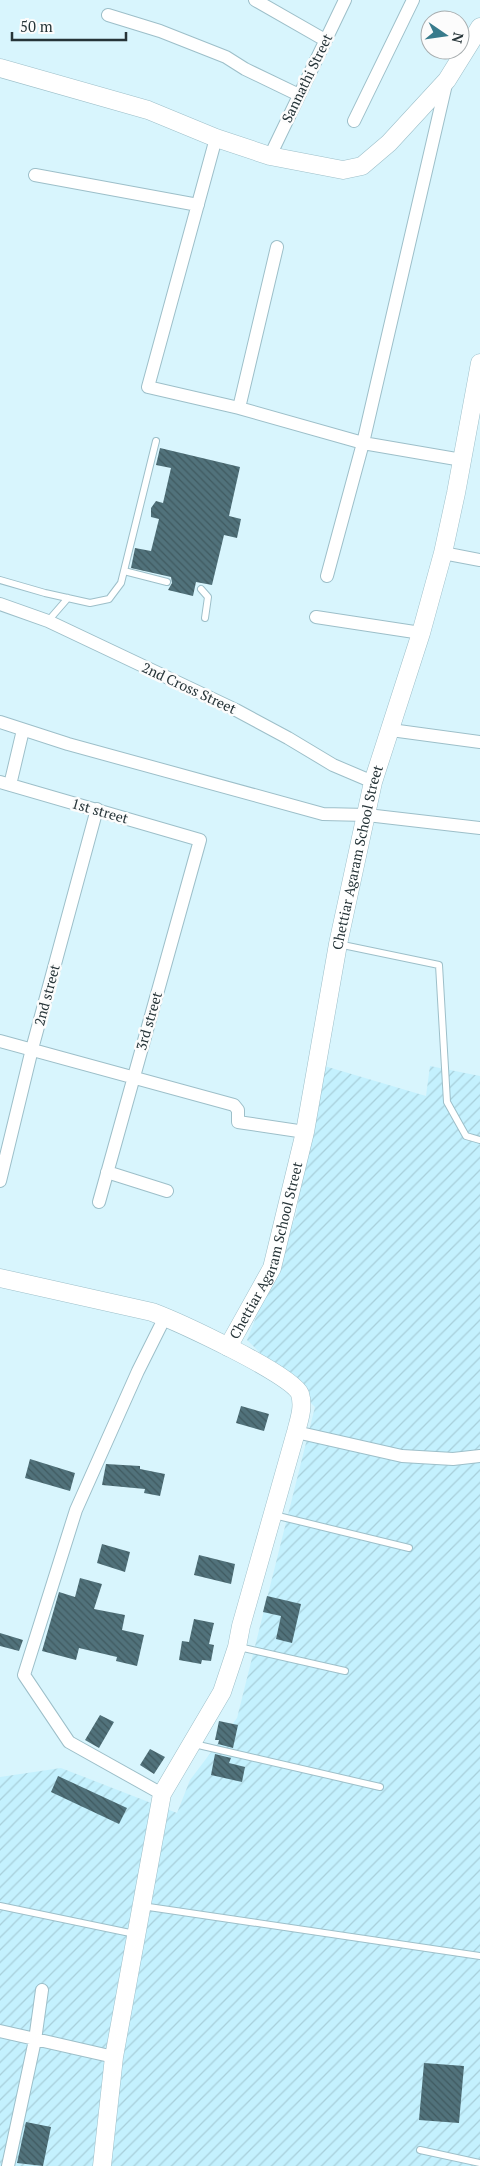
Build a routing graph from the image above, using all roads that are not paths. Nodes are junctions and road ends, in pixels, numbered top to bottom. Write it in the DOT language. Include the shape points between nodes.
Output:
graph roads {
  1 [pos="255,0"];
  2 [pos="345,0"];
  3 [pos="413,0"];
  4 [pos="108,15"];
  5 [pos="480,27"];
  6 [pos="325,40"];
  7 [pos="0,68"];
  8 [pos="447,80"];
  9 [pos="299,95"];
  10 [pos="354,121"];
  11 [pos="216,138"];
  12 [pos="270,156"];
  13 [pos="35,175"];
  14 [pos="198,205"];
  15 [pos="277,247"];
  16 [pos="480,363"];
  17 [pos="239,408"];
  18 [pos="156,441"];
  19 [pos="363,443"];
  20 [pos="462,460"];
  21 [pos="443,553"];
  22 [pos="480,560"];
  23 [pos="124,571"];
  24 [pos="327,576"];
  25 [pos="0,580"];
  26 [pos="167,582"];
  27 [pos="201,589"];
  28 [pos="68,598"];
  29 [pos="0,604"];
  30 [pos="316,617"];
  31 [pos="205,618"];
  32 [pos="48,621"];
  33 [pos="421,633"];
  34 [pos="0,722"];
  35 [pos="24,730"];
  36 [pos="391,730"];
  37 [pos="480,742"];
  38 [pos="374,782"];
  39 [pos="5,783"];
  40 [pos="97,809"];
  41 [pos="366,815"];
  42 [pos="480,828"];
  43 [pos="200,840"];
  44 [pos="338,944"];
  45 [pos="0,1040"];
  46 [pos="32,1050"];
  47 [pos="132,1077"];
  48 [pos="305,1132"];
  49 [pos="480,1140"];
  50 [pos="107,1172"];
  51 [pos="0,1181"];
  52 [pos="167,1191"];
  53 [pos="99,1202"];
  54 [pos="0,1278"];
  55 [pos="165,1317"];
  56 [pos="228,1347"];
  57 [pos="296,1432"];
  58 [pos="480,1456"];
  59 [pos="273,1515"];
  60 [pos="409,1548"];
  61 [pos="237,1646"];
  62 [pos="345,1671"];
  63 [pos="192,1743"];
  64 [pos="380,1787"];
  65 [pos="162,1794"];
  66 [pos="0,1906"];
  67 [pos="141,1906"];
  68 [pos="136,1935"];
  69 [pos="480,1956"];
  70 [pos="42,1990"];
  71 [pos="0,2031"];
  72 [pos="34,2040"];
  73 [pos="114,2057"];
  74 [pos="420,2150"];
  75 [pos="480,2163"];
  76 [pos="8,2166"];
  77 [pos="102,2166"];
  1 -- 6 [label="street"];
  2 -- 6 [label="street, Sannathi Street"];
  3 -- 10 [label="street"];
  4 -- 9 [label="street" via="226,57"];
  5 -- 8 [label="street"];
  6 -- 9 [label="street, Sannathi Street"];
  7 -- 11 [label="street" via="148,110"];
  8 -- 12 [label="street" via="389,143 362,166 343,170"];
  8 -- 19 [label="street"];
  9 -- 12 [label="street, Sannathi Street"];
  11 -- 12 [label="street"];
  11 -- 14 [label="street"];
  13 -- 14 [label="street"];
  14 -- 17 [label="street" via="148,386"];
  15 -- 17 [label="street"];
  16 -- 20 [label="street, Chettiar Agaram School Street"];
  17 -- 19 [label="street"];
  18 -- 23 [label="lane"];
  19 -- 20 [label="street"];
  19 -- 24 [label="street"];
  20 -- 21 [label="street, Chettiar Agaram School Street"];
  21 -- 22 [label="street"];
  21 -- 33 [label="street, Chettiar Agaram School Street"];
  23 -- 26 [label="lane"];
  23 -- 28 [label="lane" via="121,583 109,599 90,602"];
  25 -- 28 [label="lane"];
  27 -- 31 [label="lane" via="208,597"];
  28 -- 32 [label="lane"];
  29 -- 32 [label="street, 2nd Cross Street"];
  30 -- 33 [label="street"];
  32 -- 38 [label="street, 2nd Cross Street" via="236,710 332,765"];
  33 -- 36 [label="street, Chettiar Agaram School Street"];
  34 -- 35 [label="street"];
  35 -- 39 [label="street"];
  35 -- 41 [label="street" via="323,814"];
  36 -- 37 [label="street"];
  36 -- 38 [label="street, Chettiar Agaram School Street"];
  38 -- 41 [label="street, Chettiar Agaram School Street"];
  39 -- 40 [label="street, 1st street"];
  40 -- 43 [label="street, 1st street"];
  40 -- 46 [label="street, 2nd street"];
  41 -- 42 [label="street"];
  41 -- 44 [label="street, Chettiar Agaram School Street"];
  43 -- 47 [label="street, 3rd street"];
  44 -- 48 [label="street, Chettiar Agaram School Street"];
  44 -- 49 [label="lane" via="439,965 447,1102 466,1136"];
  45 -- 46 [label="street"];
  46 -- 47 [label="street"];
  46 -- 51 [label="street, 2nd street"];
  47 -- 48 [label="street" via="234,1105 238,1110 238,1122"];
  47 -- 50 [label="street, 3rd street"];
  48 -- 56 [label="street, Chettiar Agaram School Street" via="272,1268"];
  50 -- 52 [label="street"];
  50 -- 53 [label="street, 3rd street"];
  54 -- 55 [label="street"];
  55 -- 56 [label="street"];
  55 -- 65 [label="street" via="76,1510 24,1675 69,1742"];
  56 -- 57 [label="street" via="288,1380 300,1393 302,1411"];
  57 -- 58 [label="street" via="402,1456 453,1459"];
  57 -- 59 [label="street"];
  59 -- 60 [label="lane"];
  59 -- 61 [label="street"];
  61 -- 62 [label="lane"];
  61 -- 63 [label="street" via="222,1692"];
  63 -- 64 [label="lane"];
  63 -- 65 [label="street"];
  65 -- 67 [label="street"];
  66 -- 68 [label="lane"];
  67 -- 68 [label="street"];
  67 -- 69 [label="lane"];
  68 -- 73 [label="street"];
  70 -- 72 [label="street"];
  71 -- 72 [label="street"];
  72 -- 73 [label="street"];
  72 -- 76 [label="street"];
  73 -- 77 [label="street"];
  74 -- 75 [label="lane"];
}
